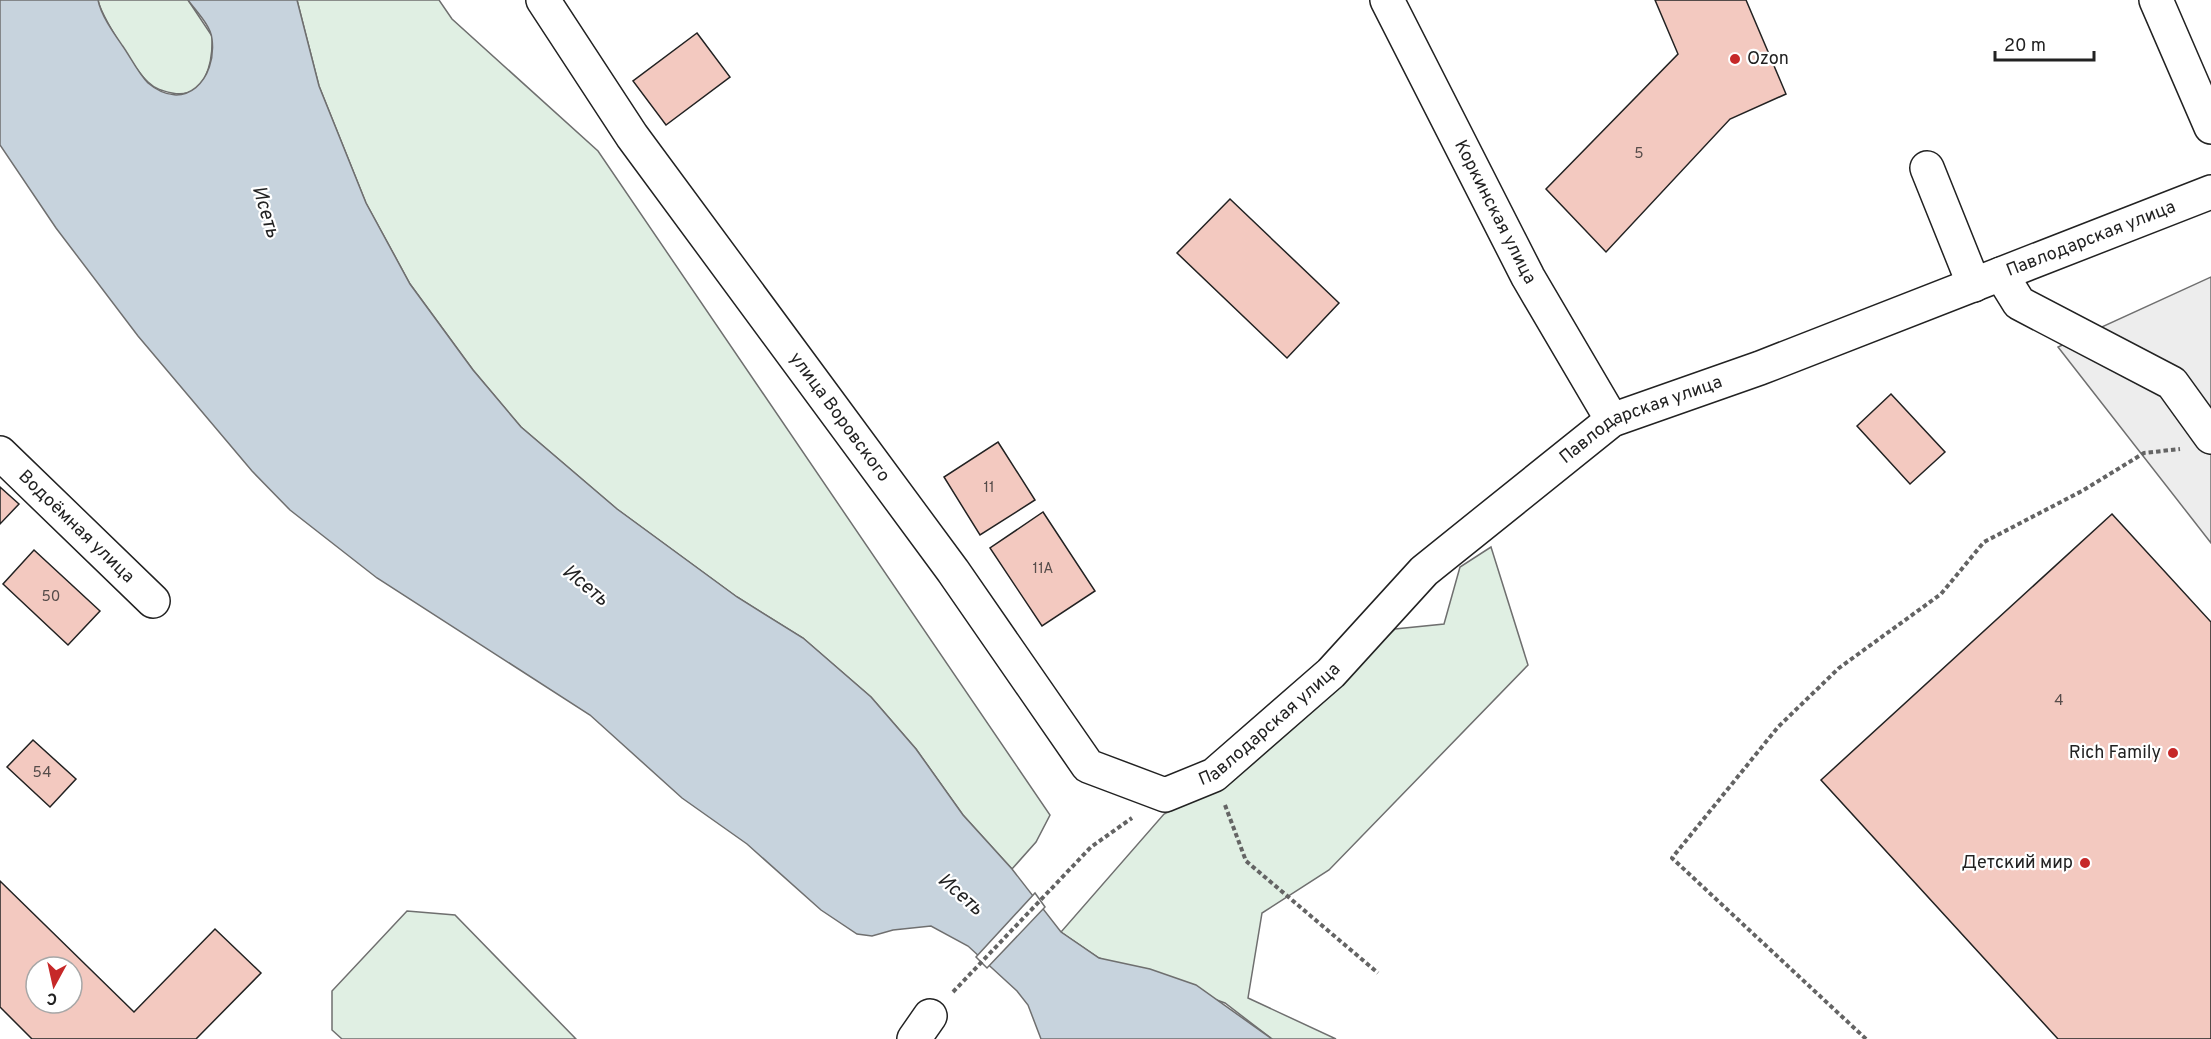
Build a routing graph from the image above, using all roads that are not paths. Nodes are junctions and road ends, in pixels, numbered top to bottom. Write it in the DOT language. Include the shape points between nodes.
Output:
graph roads {
  1 [pos="543,0"];
  2 [pos="1387,0"];
  3 [pos="2156,0"];
  4 [pos="2211,127"];
  5 [pos="1927,168"];
  6 [pos="2211,192"];
  7 [pos="1987,280"];
  8 [pos="1612,420"];
  9 [pos="2200,443"];
  10 [pos="0,453"];
  11 [pos="153,600"];
  12 [pos="1165,795"];
  1 -- 12 [label="street, улица Воровского" via="632,136 953,571 1088,766"];
  2 -- 8 [label="street, Коркинская улица" via="1528,277"];
  3 -- 4 [label="street"];
  5 -- 7 [label="street"];
  6 -- 7 [label="street, Павлодарская улица"];
  7 -- 8 [label="street, Павлодарская улица" via="1760,368"];
  7 -- 9 [label="street" via="2019,303 2172,382"];
  8 -- 12 [label="street, Павлодарская улица" via="1424,571 1331,673 1214,776"];
  10 -- 11 [label="street, Водоёмная улица"];
}
